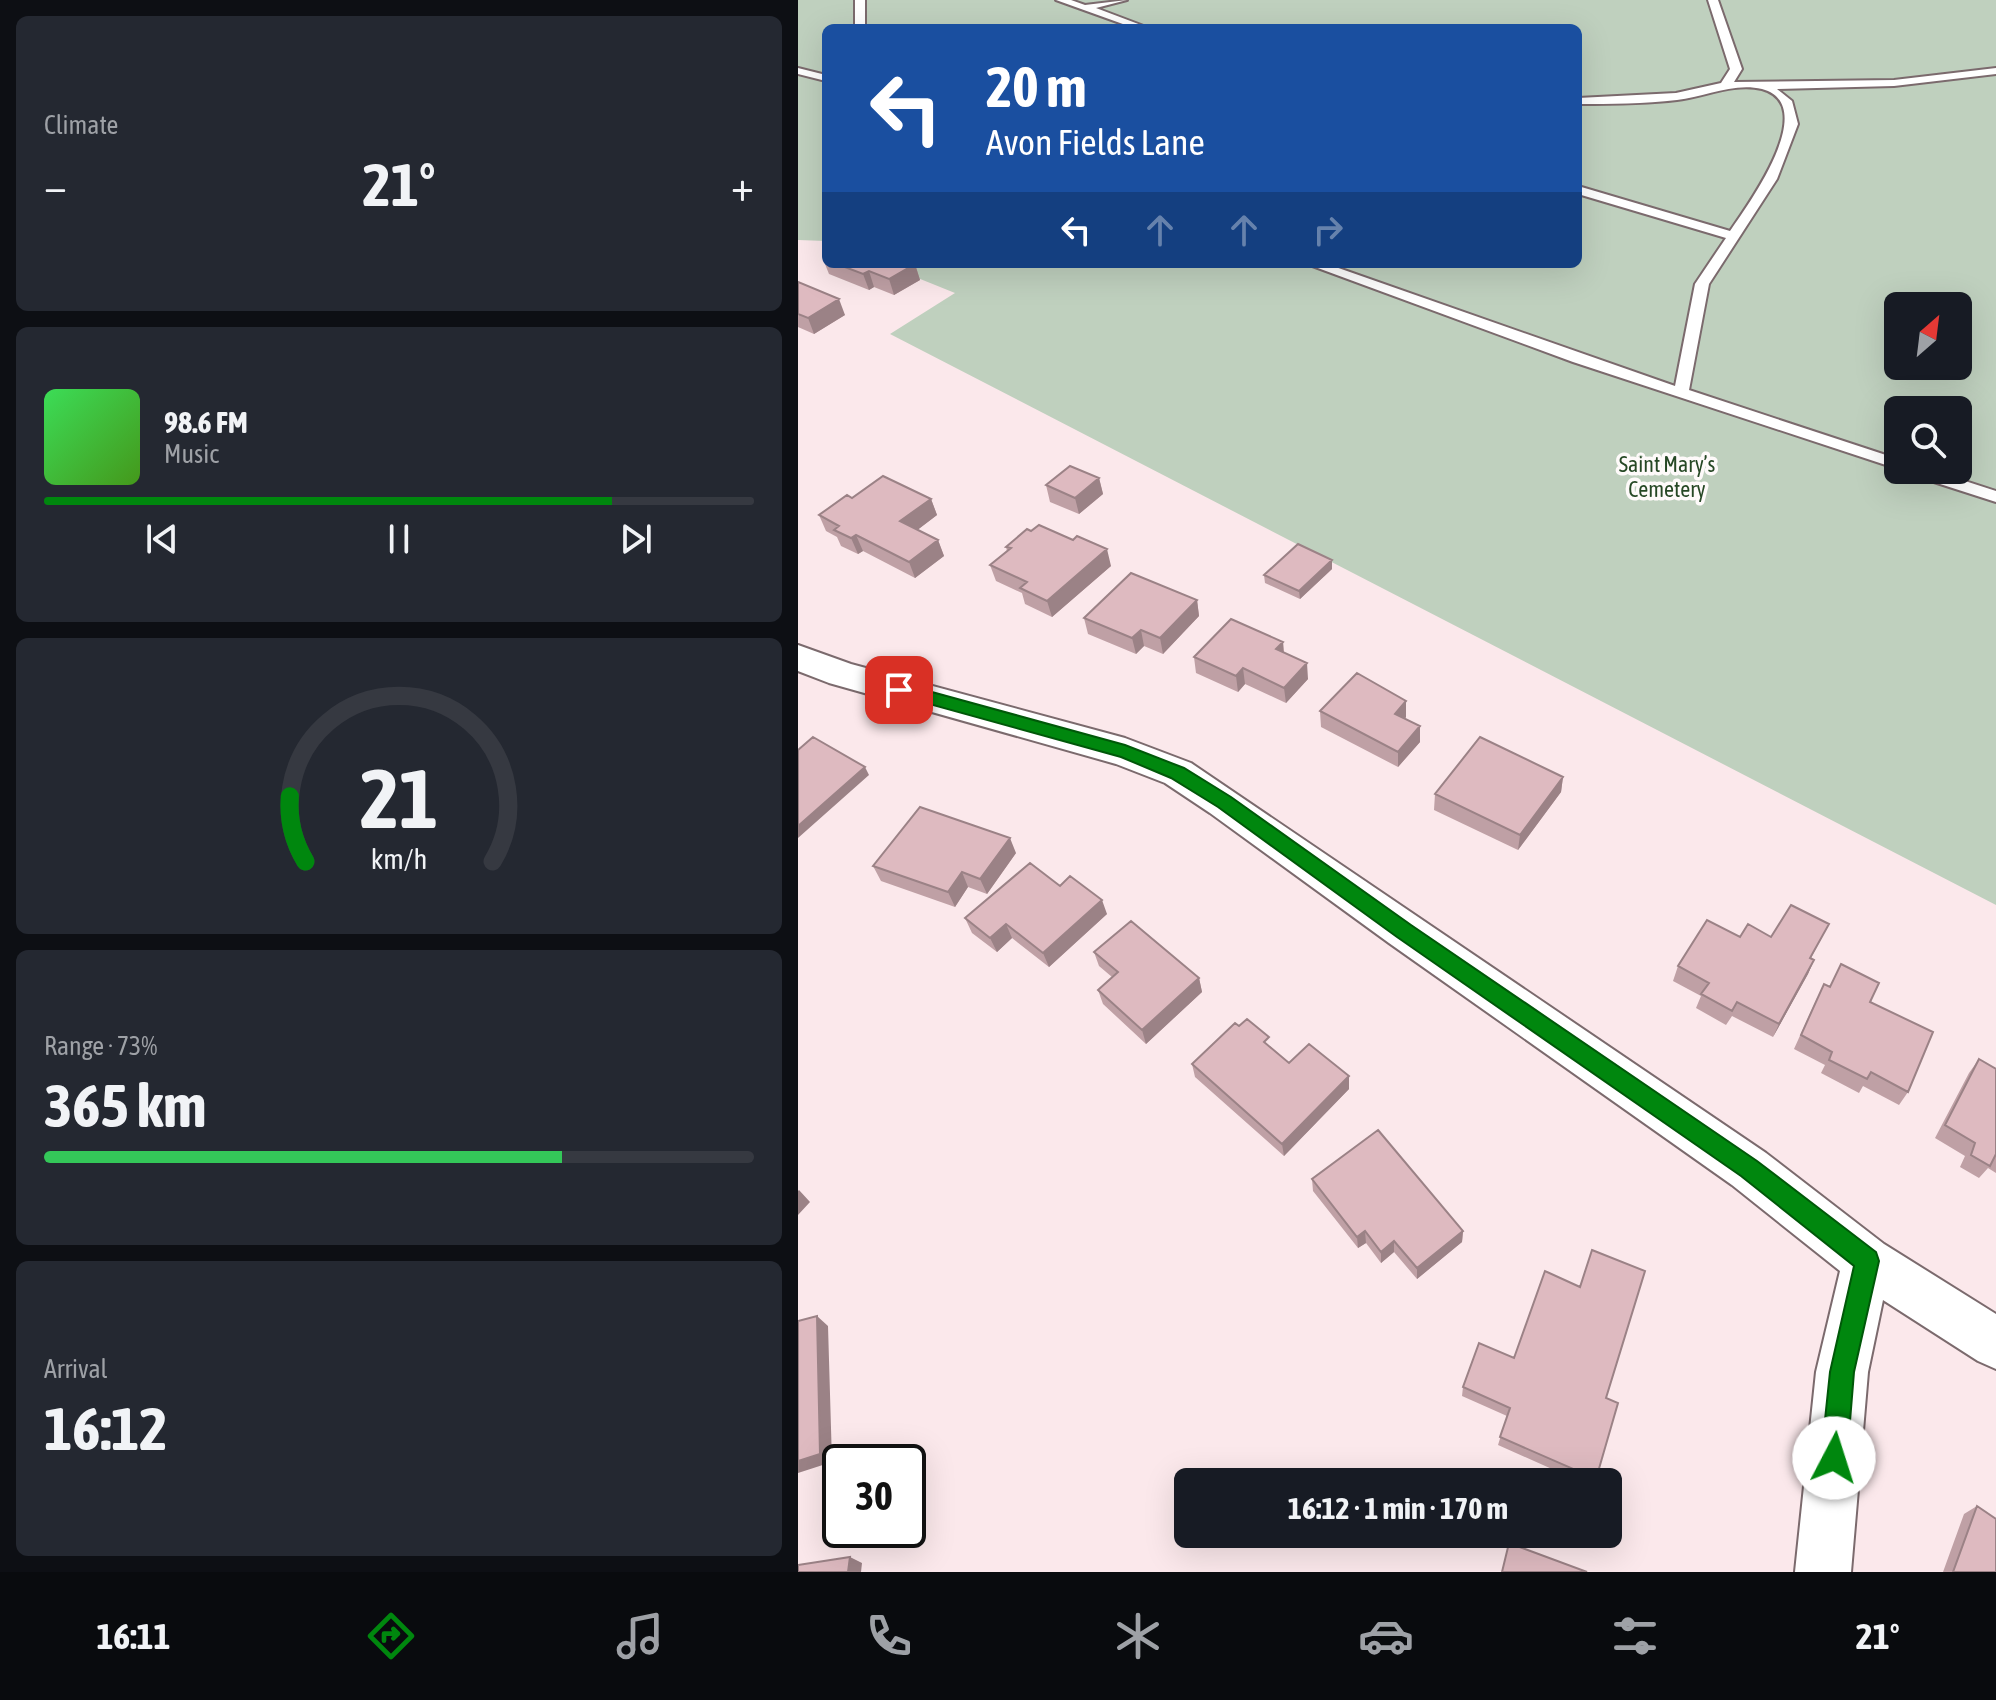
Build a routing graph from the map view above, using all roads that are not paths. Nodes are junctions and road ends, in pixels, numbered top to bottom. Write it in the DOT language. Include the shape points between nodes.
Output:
graph roads {
  1 [pos="860,0"];
  2 [pos="1061,0"];
  3 [pos="1122,0"];
  4 [pos="1713,0"];
  5 [pos="1084,8"];
  6 [pos="860,24"];
  7 [pos="1132,24"];
  8 [pos="798,71"];
  9 [pos="1996,71"];
  10 [pos="822,77"];
  11 [pos="1725,85"];
  12 [pos="1766,86"];
  13 [pos="1582,101"];
  14 [pos="1582,191"];
  15 [pos="1734,236"];
  16 [pos="1325,268"];
  17 [pos="1681,393"];
  18 [pos="1884,459"];
  19 [pos="1957,484"];
  20 [pos="1996,497"];
  21 [pos="798,657"];
  22 [pos="1867,1261"];
  23 [pos="1996,1343"];
  24 [pos="1823,1572"];
  1 -- 6 [label="lane"];
  2 -- 5 [label="lane"];
  3 -- 5 [label="lane"];
  4 -- 11 [label="lane" via="1736,69"];
  5 -- 7 [label="lane"];
  8 -- 10 [label="lane"];
  9 -- 12 [label="lane" via="1935,82"];
  11 -- 12 [label="lane"];
  11 -- 13 [label="lane" via="1661,97"];
  12 -- 15 [label="lane" via="1786,101 1792,124 1771,179"];
  14 -- 15 [label="lane"];
  15 -- 17 [label="lane" via="1702,284"];
  16 -- 17 [label="lane"];
  17 -- 18 [label="lane"];
  19 -- 20 [label="lane"];
  21 -- 22 [label="street" via="842,674 1125,752 1178,773 1749,1169"];
  22 -- 23 [label="street"];
  22 -- 24 [label="street" via="1842,1372"];
}
